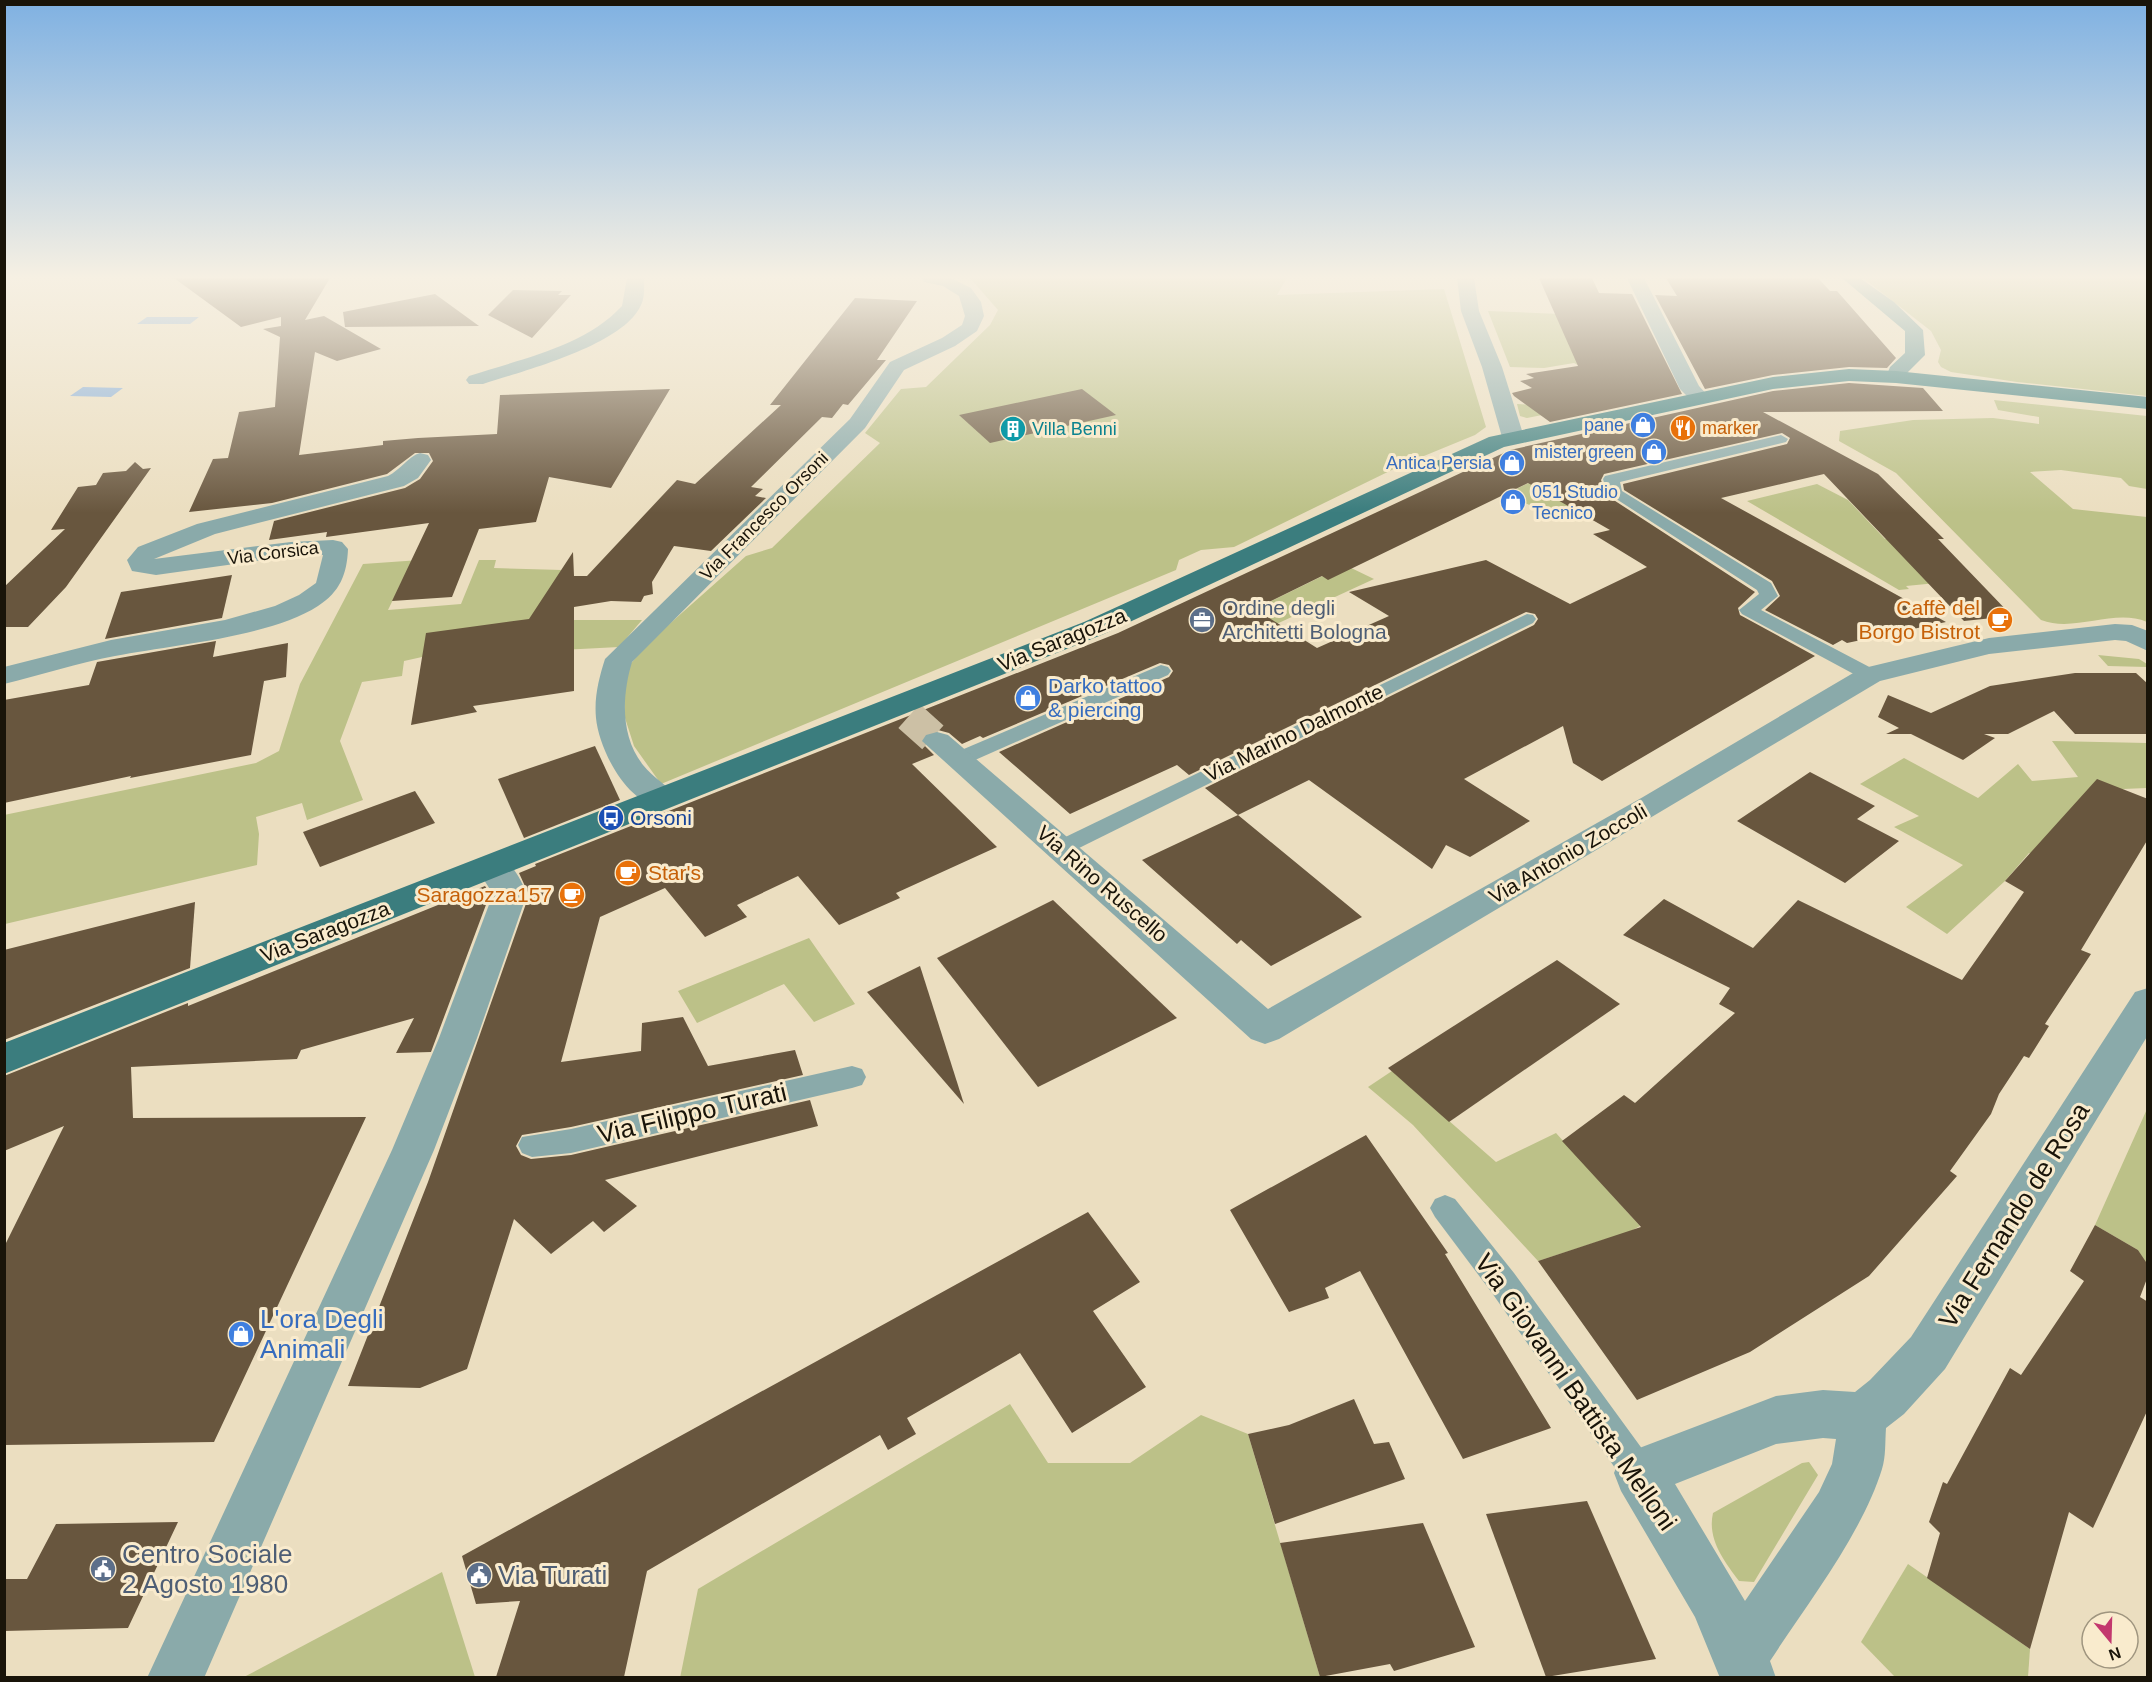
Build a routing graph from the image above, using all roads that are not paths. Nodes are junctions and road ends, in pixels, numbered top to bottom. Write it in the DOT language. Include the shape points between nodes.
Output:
graph roads {
  1 [pos="543,356"];
  2 [pos="909,356"];
  3 [pos="1488,356"];
  4 [pos="1674,356"];
  5 [pos="1913,356"];
  6 [pos="1896,377"];
  7 [pos="476,380"];
  8 [pos="1700,399"];
  9 [pos="2148,403"];
  10 [pos="1513,437"];
  11 [pos="1781,439"];
  12 [pos="420,460"];
  13 [pos="1527,619"];
  14 [pos="2148,643"];
  15 [pos="1161,671"];
  16 [pos="1870,675"];
  17 [pos="4,676"];
  18 [pos="948,750"];
  19 [pos="661,798"];
  20 [pos="1061,848"];
  21 [pos="492,866"];
  22 [pos="2147,1002"];
  23 [pos="1265,1029"];
  24 [pos="4,1059"];
  25 [pos="852,1077"];
  26 [pos="532,1145"];
  27 [pos="1445,1208"];
  28 [pos="1863,1416"];
  29 [pos="1639,1473"];
  30 [pos="1744,1667"];
  31 [pos="175,1677"];
  1 -- 7 [label="street"];
  2 -- 19 [label="street, Via Francesco Orsoni" via="896,367 872,407 841,440 619,659 611,680 609,723 630,768"];
  3 -- 10 [label="street"];
  4 -- 8 [label="street" via="1690,389"];
  5 -- 6 [label="street" via="1897,371"];
  6 -- 8 [label="main road, Via Saragozza" via="1848,375 1804,379"];
  6 -- 9 [label="main road, Via Saragozza"];
  8 -- 10 [label="main road, Via Saragozza"];
  10 -- 19 [label="main road, Via Saragozza" via="903,711"];
  11 -- 16 [label="lane" via="1611,479 1615,493 1765,587 1768,596 1748,610"];
  12 -- 17 [label="street, Via Corsica" via="410,473 396,481 206,530 147,552 140,560 141,566 156,567 333,547 333,573 326,588 300,606 220,629 111,648"];
  13 -- 20 [label="lane, Via Marino Dalmonte"];
  14 -- 16 [label="street, Via Antonio Zoccoli" via="2132,633 2115,632 2000,645"];
  15 -- 18 [label="lane"];
  16 -- 23 [label="street, Via Antonio Zoccoli"];
  18 -- 20 [label="street, Via Rino Ruscello"];
  19 -- 21 [label="main road, Via Saragozza"];
  20 -- 23 [label="street, Via Rino Ruscello"];
  21 -- 24 [label="main road, Via Saragozza"];
  21 -- 31 [label="street" via="508,887 508,905 426,1150"];
  22 -- 28 [label="street, Via Fernando de Rosa" via="1928,1353 1887,1397"];
  25 -- 26 [label="lane, Via Filippo Turati" via="571,1141"];
  27 -- 29 [label="lane, Via Giovanni Battista Melloni"];
  28 -- 29 [label="street" via="1823,1414 1776,1420"];
  28 -- 30 [label="street" via="1857,1468 1837,1510"];
  29 -- 30 [label="street, Via Giovanni Battista Melloni" via="1719,1608"];
}
